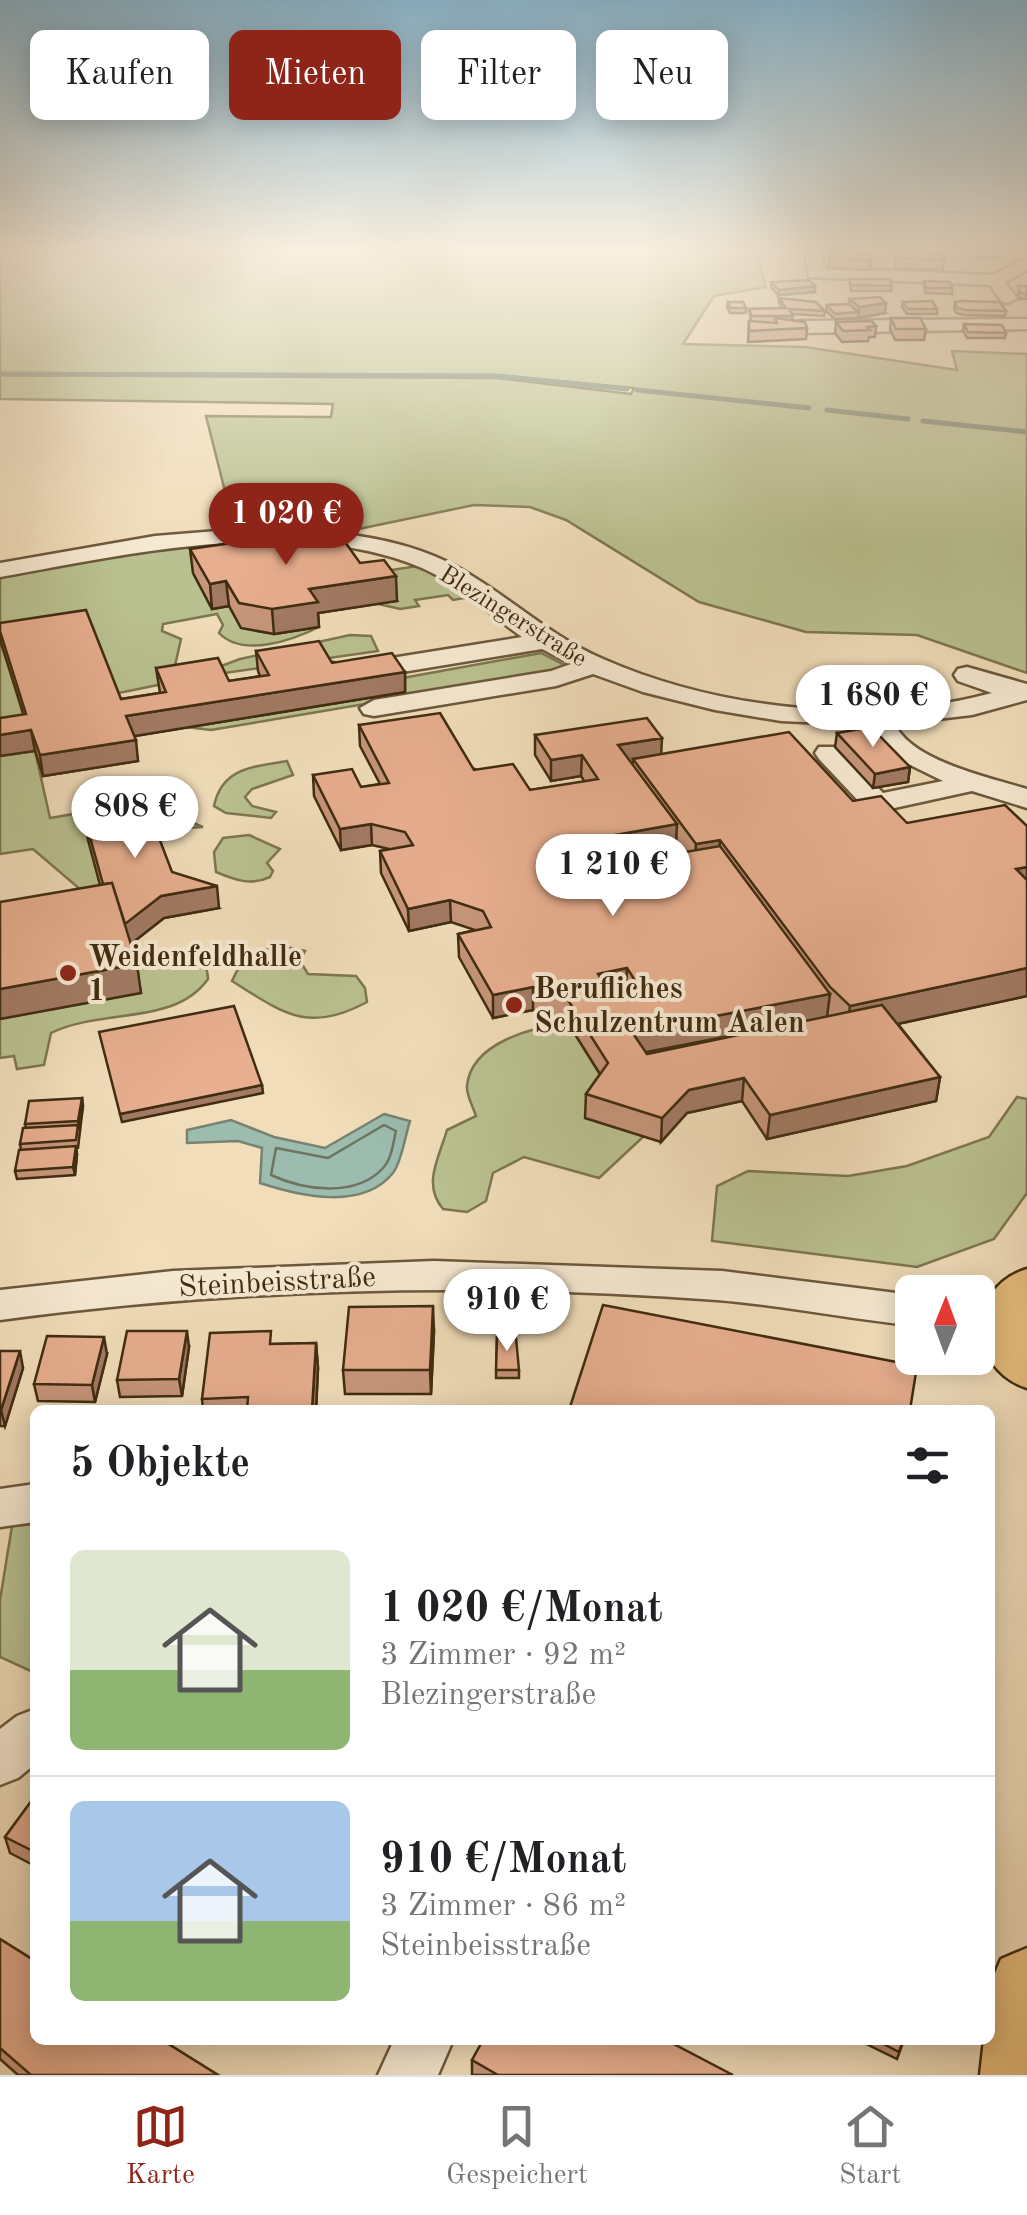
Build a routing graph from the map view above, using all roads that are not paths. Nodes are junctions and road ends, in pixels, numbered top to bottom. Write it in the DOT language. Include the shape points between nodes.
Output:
graph roads {
  1 [pos="216,535"];
  2 [pos="233,561"];
  3 [pos="0,570"];
  4 [pos="545,641"];
  5 [pos="593,665"];
  6 [pos="334,675"];
  7 [pos="967,675"];
  8 [pos="1024,693"];
  9 [pos="374,708"];
  10 [pos="878,716"];
  11 [pos="829,753"];
  12 [pos="966,778"];
  13 [pos="1027,799"];
  14 [pos="0,1306"];
  15 [pos="895,1308"];
  16 [pos="30,1504"];
  17 [pos="0,1508"];
  18 [pos="30,1736"];
  19 [pos="0,1761"];
  20 [pos="1027,1985"];
  21 [pos="422,2045"];
  22 [pos="408,2075"];
  23 [pos="1018,2075"];
  1 -- 2 [label="street"];
  1 -- 3 [label="street, Blezingerstraße"];
  1 -- 4 [label="street, Blezingerstraße" via="303,536 415,557 451,573"];
  4 -- 5 [label="street, Blezingerstraße"];
  4 -- 6 [label="street"];
  5 -- 9 [label="street" via="556,678"];
  5 -- 10 [label="street, Blezingerstraße" via="702,700"];
  7 -- 8 [label="street"];
  8 -- 10 [label="street, Blezingerstraße"];
  10 -- 12 [label="street" via="885,738 907,754"];
  11 -- 12 [label="street" via="876,802 960,787"];
  12 -- 13 [label="street"];
  14 -- 15 [label="street, Steinbeisstraße" via="226,1280 480,1275 698,1284"];
  16 -- 17 [label="street"];
  18 -- 19 [label="street"];
  20 -- 23 [label="main road"];
  21 -- 22 [label="street"];
}
